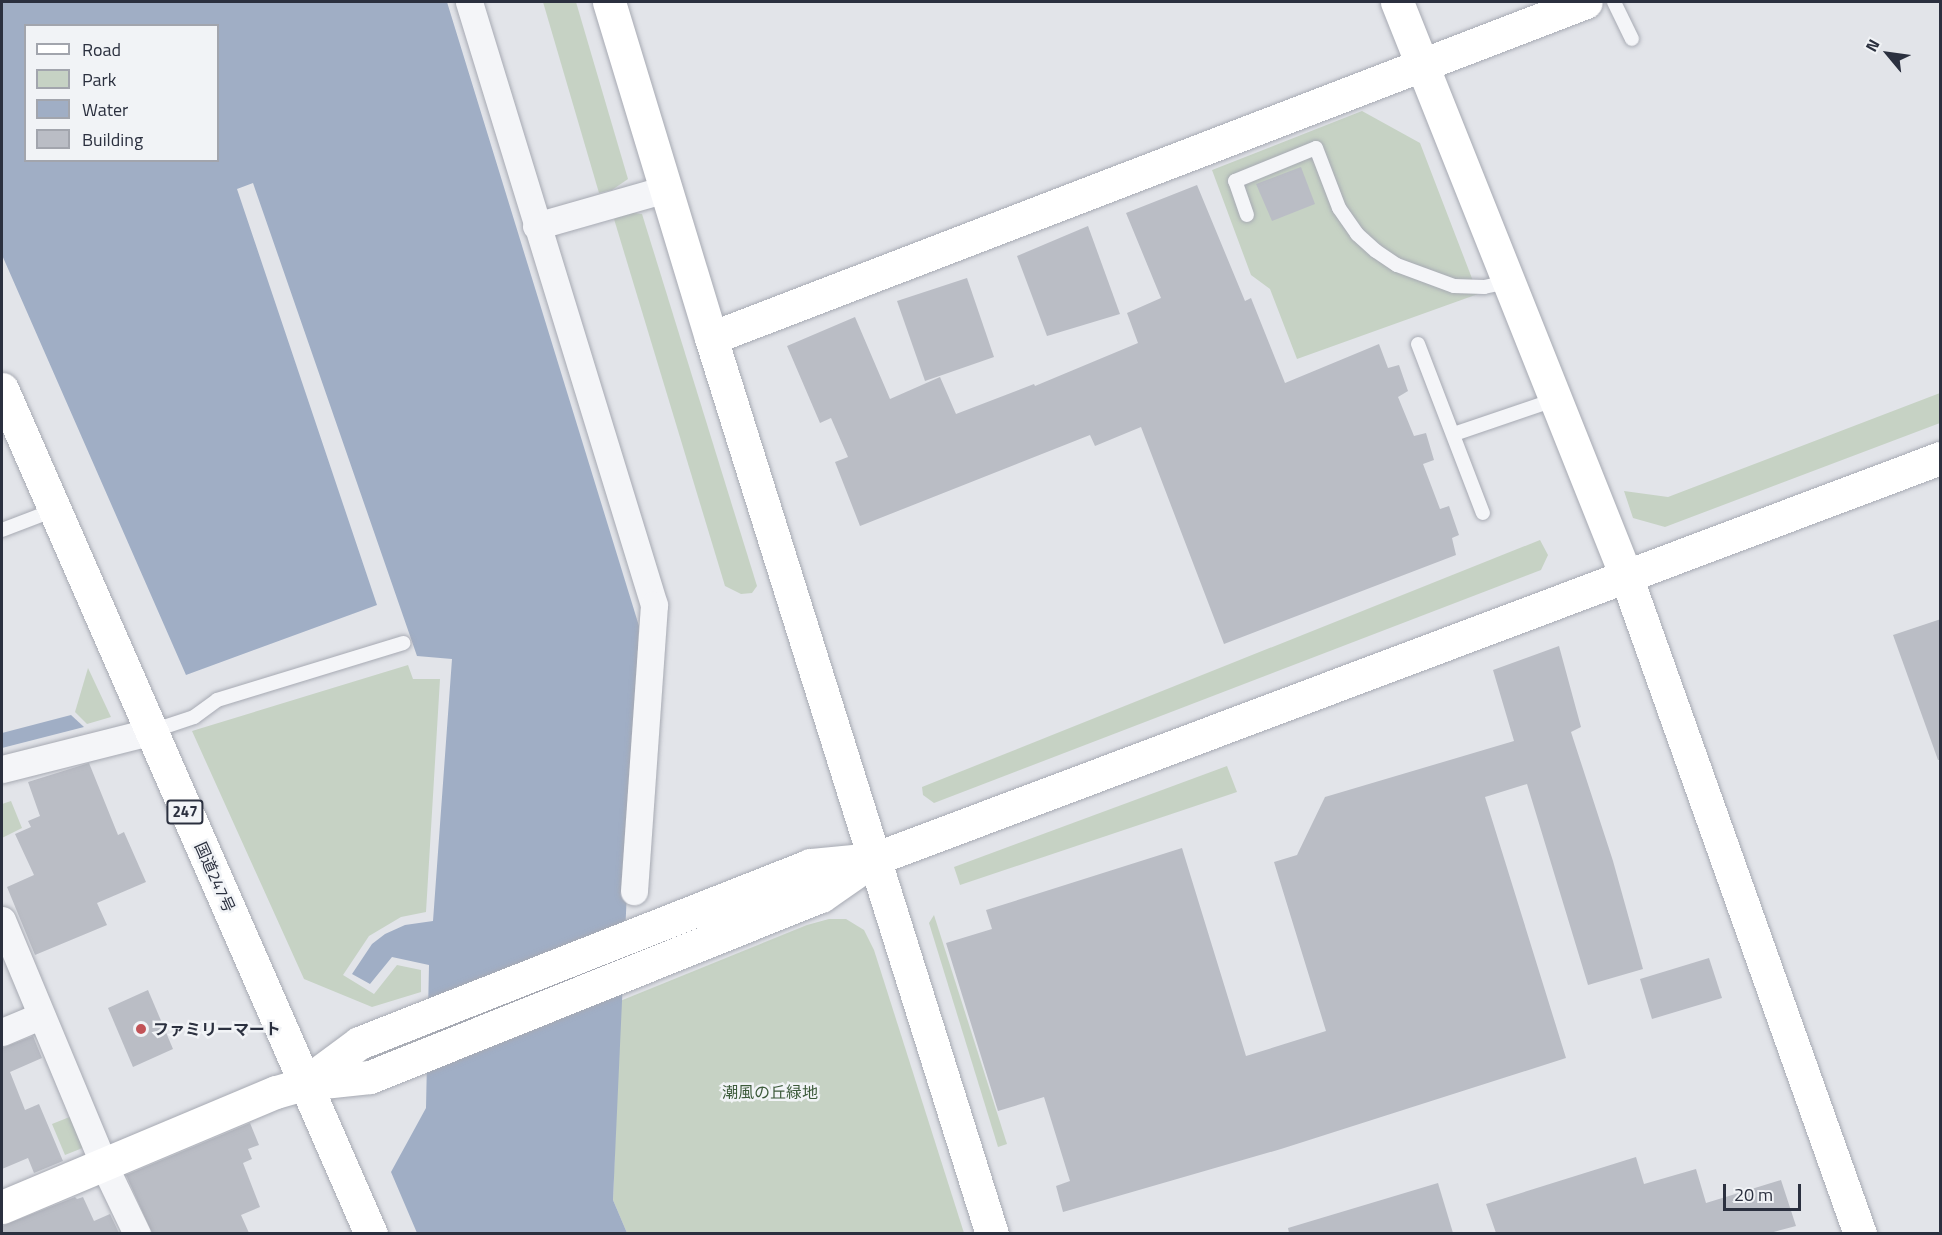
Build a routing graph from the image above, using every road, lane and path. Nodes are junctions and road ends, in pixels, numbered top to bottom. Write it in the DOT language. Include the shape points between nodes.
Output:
graph roads {
  1 [pos="469,2"];
  2 [pos="609,2"];
  3 [pos="1397,2"];
  4 [pos="1586,2"];
  5 [pos="1614,2"];
  6 [pos="1632,39"];
  7 [pos="1422,66"];
  8 [pos="666,189"];
  9 [pos="1247,215"];
  10 [pos="537,226"];
  11 [pos="1508,282"];
  12 [pos="711,338"];
  13 [pos="1418,344"];
  14 [pos="2,389"];
  15 [pos="1557,399"];
  16 [pos="1454,434"];
  17 [pos="1941,458"];
  18 [pos="54,510"];
  19 [pos="1483,513"];
  20 [pos="2,530"];
  21 [pos="1626,576"];
  22 [pos="403,644"];
  23 [pos="150,732"];
  24 [pos="2,770"];
  25 [pos="874,859"];
  26 [pos="634,891"];
  27 [pos="2,920"];
  28 [pos="40,1016"];
  29 [pos="2,1032"];
  30 [pos="304,1084"];
  31 [pos="103,1163"];
  32 [pos="2,1207"];
  33 [pos="137,1233"];
  34 [pos="371,1233"];
  35 [pos="992,1233"];
  36 [pos="1860,1233"];
  1 -- 10 [label="street"];
  2 -- 8 [label="main road"];
  3 -- 7 [label="main road"];
  4 -- 7 [label="main road"];
  5 -- 6 [label="lane"];
  7 -- 11 [label="main road"];
  7 -- 12 [label="main road"];
  8 -- 10 [label="street"];
  8 -- 12 [label="main road"];
  9 -- 11 [label="lane" via="1235,181 1316,148 1339,208 1357,234 1376,251 1397,265 1454,286 1484,287"];
  10 -- 26 [label="street" via="654,605"];
  11 -- 15 [label="main road"];
  12 -- 25 [label="main road"];
  13 -- 16 [label="lane"];
  14 -- 18 [label="main road, 国道247号 / 247"];
  15 -- 16 [label="lane"];
  15 -- 21 [label="main road"];
  16 -- 19 [label="lane"];
  17 -- 21 [label="main road"];
  18 -- 20 [label="lane"];
  18 -- 23 [label="main road, 国道247号 / 247"];
  21 -- 25 [label="main road"];
  21 -- 36 [label="main road"];
  22 -- 23 [label="lane" via="217,700 194,717"];
  23 -- 24 [label="street"];
  23 -- 30 [label="main road, 国道247号 / 247"];
  25 -- 30 [label="main road" via="821,896 370,1077"];
  25 -- 30 [label="main road" via="810,865 376,1036 359,1043"];
  25 -- 35 [label="main road"];
  27 -- 28 [label="street"];
  28 -- 29 [label="street"];
  28 -- 31 [label="street"];
  30 -- 31 [label="main road"];
  30 -- 34 [label="main road, 国道247号 / 247"];
  31 -- 32 [label="main road"];
  31 -- 33 [label="street"];
}
